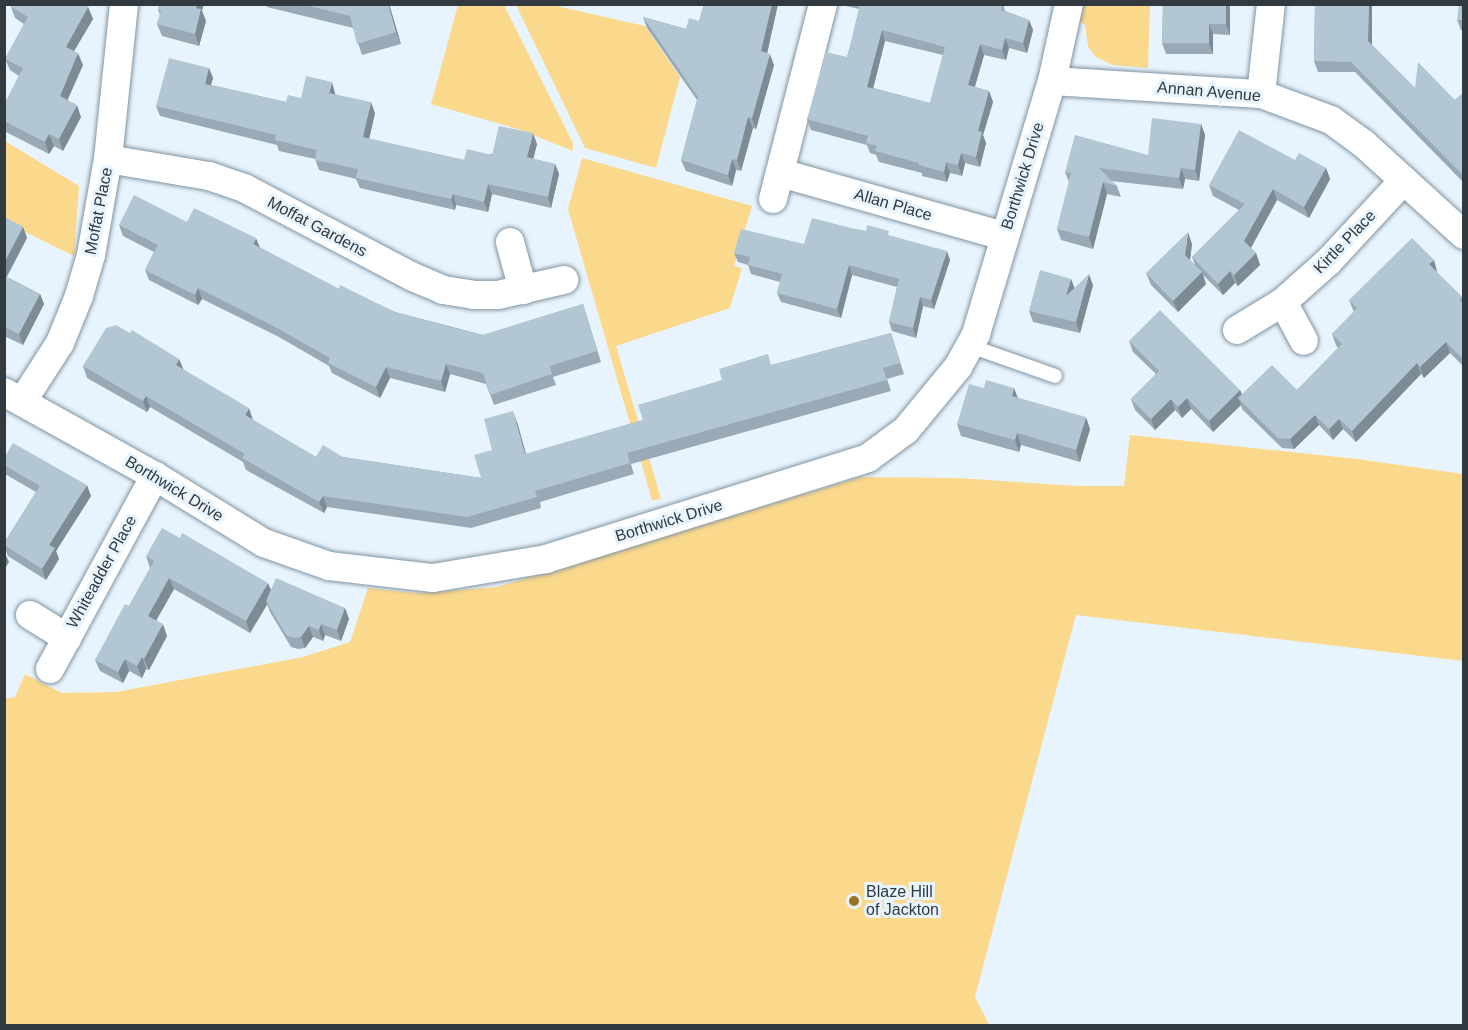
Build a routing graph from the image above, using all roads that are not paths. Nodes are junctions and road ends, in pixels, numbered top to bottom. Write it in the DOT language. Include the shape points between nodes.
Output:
graph roads {
  1 [pos="124,4"];
  2 [pos="823,4"];
  3 [pos="1070,4"];
  4 [pos="1271,4"];
  5 [pos="1052,81"];
  6 [pos="1261,94"];
  7 [pos="108,159"];
  8 [pos="1404,180"];
  9 [pos="1464,235"];
  10 [pos="1004,236"];
  11 [pos="510,242"];
  12 [pos="564,280"];
  13 [pos="523,290"];
  14 [pos="1282,302"];
  15 [pos="1237,330"];
  16 [pos="1304,341"];
  17 [pos="970,346"];
  18 [pos="1055,376"];
  19 [pos="13,397"];
  20 [pos="155,476"];
  21 [pos="30,615"];
  22 [pos="67,638"];
  23 [pos="50,669"];
  1 -- 7 [label="street, Moffat Place"];
  2 -- 10 [label="street, Allan Place" via="777,186"];
  3 -- 5 [label="street, Borthwick Drive"];
  4 -- 6 [label="street"];
  5 -- 6 [label="street, Annan Avenue"];
  5 -- 10 [label="street, Borthwick Drive"];
  6 -- 8 [label="street, Annan Avenue" via="1331,120"];
  7 -- 13 [label="street, Moffat Gardens" via="209,176 244,189 442,290 473,295"];
  7 -- 19 [label="street, Moffat Place" via="91,255 79,296 60,343"];
  8 -- 9 [label="street, Annan Avenue"];
  8 -- 14 [label="street, Kirtle Place" via="1329,261"];
  10 -- 17 [label="street, Borthwick Drive"];
  11 -- 13 [label="street"];
  12 -- 13 [label="street, Moffat Gardens"];
  14 -- 15 [label="street, Kirtle Place"];
  14 -- 16 [label="street"];
  17 -- 18 [label="lane"];
  17 -- 20 [label="street, Borthwick Drive" via="958,367 906,430 868,458 546,559 433,578 329,567 264,543"];
  19 -- 20 [label="street, Borthwick Drive"];
  20 -- 22 [label="street, Whiteadder Place"];
  21 -- 22 [label="street"];
  22 -- 23 [label="street, Whiteadder Place"];
}
